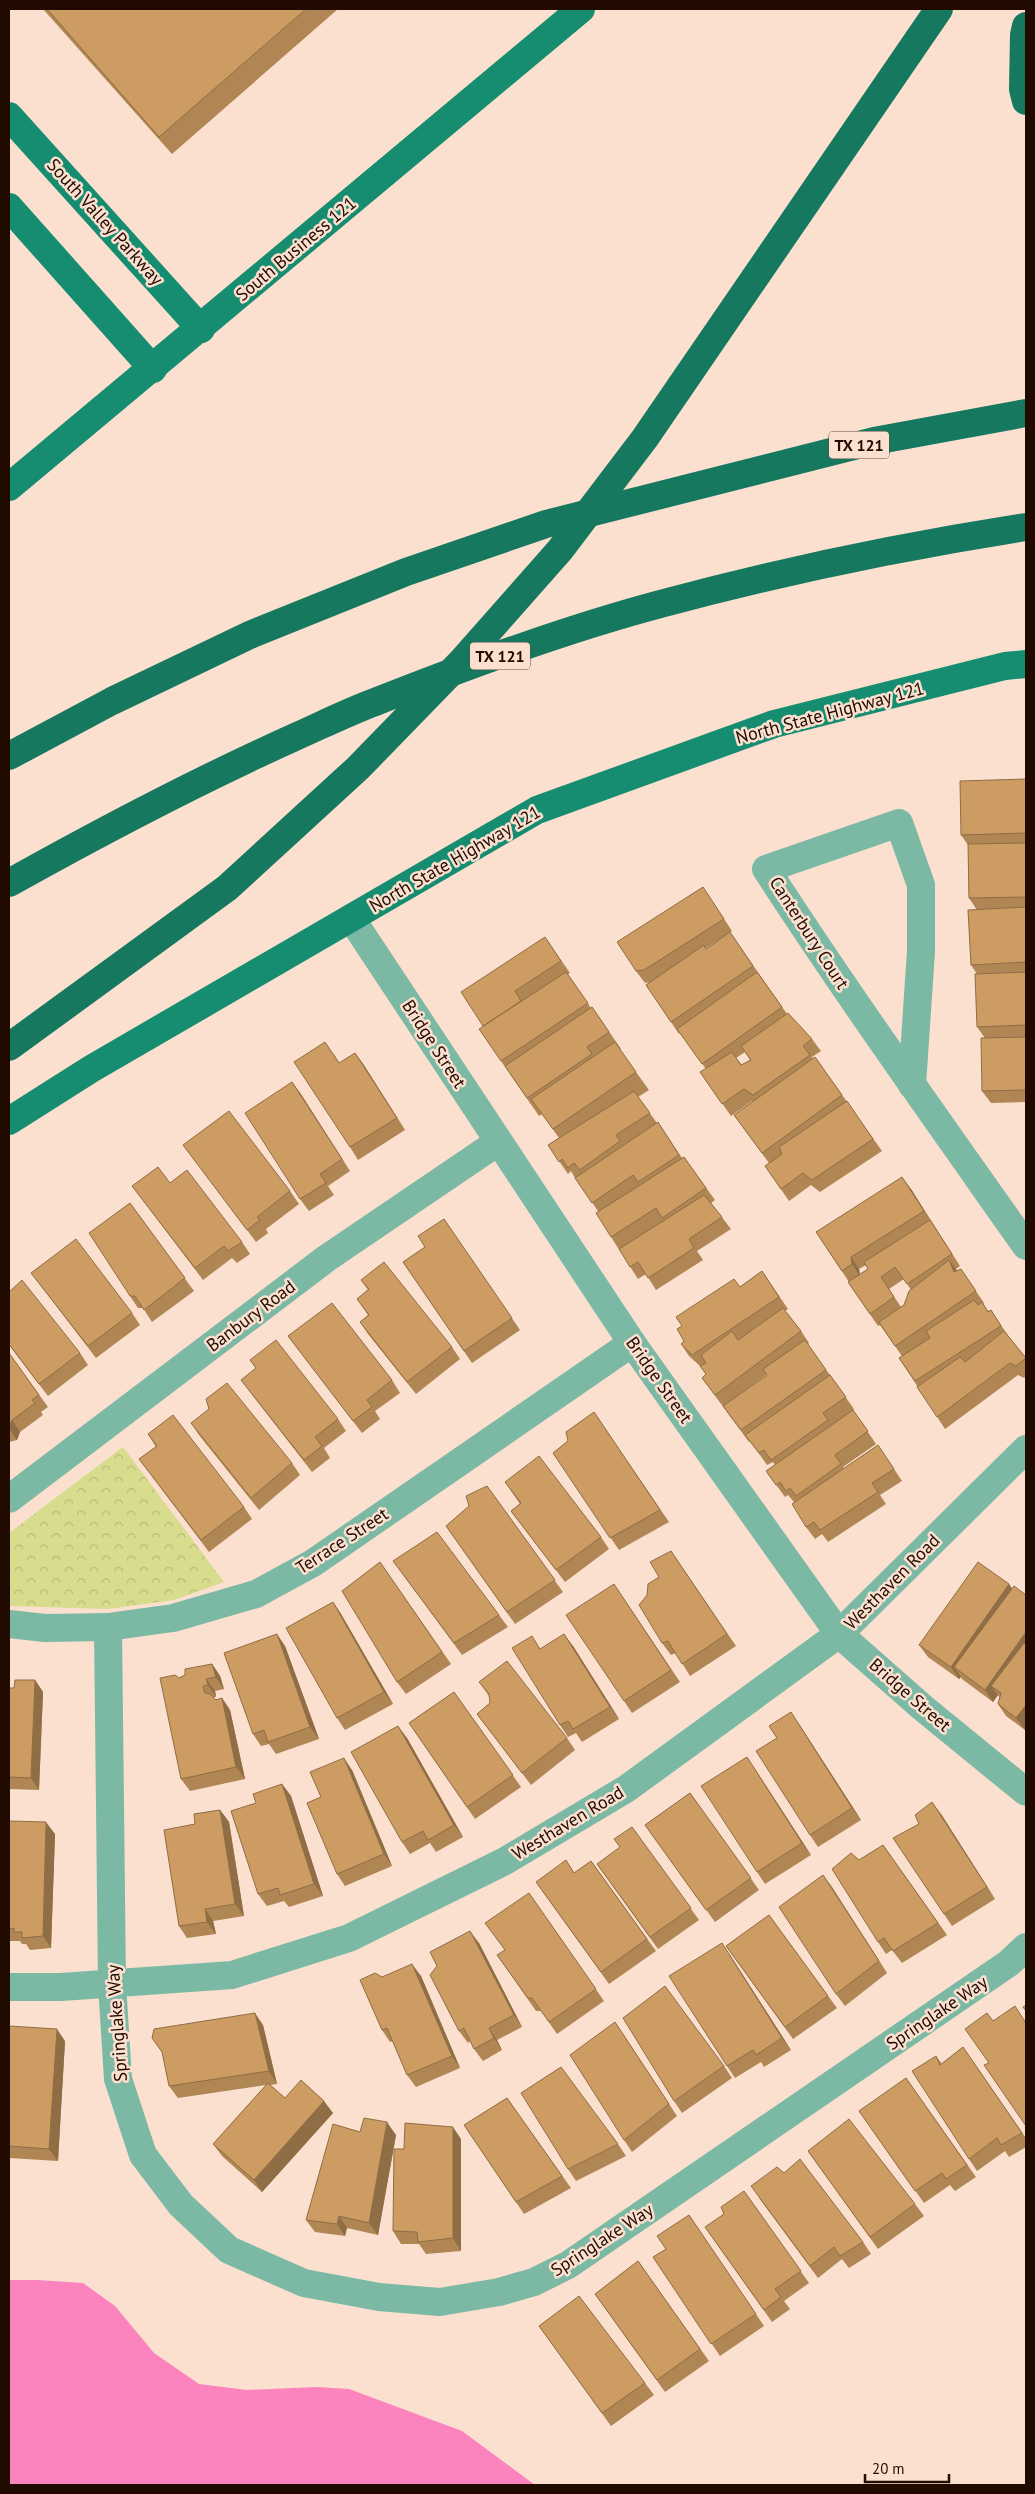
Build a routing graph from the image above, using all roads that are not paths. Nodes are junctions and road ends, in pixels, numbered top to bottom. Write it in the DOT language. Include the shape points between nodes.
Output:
graph roads {
  1 [pos="581,9"];
  2 [pos="939,9"];
  3 [pos="1026,26"];
  4 [pos="1026,101"];
  5 [pos="9,116"];
  6 [pos="9,207"];
  7 [pos="201,329"];
  8 [pos="153,369"];
  9 [pos="1026,414"];
  10 [pos="9,488"];
  11 [pos="1026,527"];
  12 [pos="1026,664"];
  13 [pos="9,756"];
  14 [pos="9,884"];
  15 [pos="351,918"];
  16 [pos="9,1047"];
  17 [pos="912,1085"];
  18 [pos="9,1121"];
  19 [pos="498,1142"];
  20 [pos="1026,1246"];
  21 [pos="632,1343"];
  22 [pos="1026,1449"];
  23 [pos="9,1498"];
  24 [pos="9,1624"];
  25 [pos="108,1627"];
  26 [pos="839,1634"];
  27 [pos="1026,1792"];
  28 [pos="1026,1947"];
  29 [pos="112,1984"];
  30 [pos="9,1987"];
  1 -- 7 [label="main road, South Business 121"];
  2 -- 16 [label="highway" via="645,438 560,550 462,661 358,768 228,888"];
  3 -- 4 [label="highway" via="1023,89"];
  5 -- 7 [label="main road, South Valley Parkway"];
  6 -- 8 [label="main road"];
  7 -- 8 [label="main road, South Business 121"];
  8 -- 10 [label="main road, South Business 121"];
  9 -- 13 [label="highway, TX 121" via="874,441 546,524 406,572 252,634 112,701"];
  11 -- 14 [label="highway, TX 121" via="803,569 662,603 529,645 373,702 233,765 94,835"];
  12 -- 15 [label="main road, North State Highway 121" via="1005,666 774,724 537,810"];
  15 -- 18 [label="main road, North State Highway 121"];
  15 -- 19 [label="street, Bridge Street"];
  17 -- 17 [label="street, Canterbury Court" via="921,951 921,885 899,823 766,869"];
  17 -- 20 [label="street, Canterbury Court"];
  19 -- 21 [label="street, Bridge Street"];
  19 -- 23 [label="street, Banbury Road" via="327,1258"];
  21 -- 25 [label="street, Terrace Street" via="305,1567 256,1594 174,1618"];
  21 -- 26 [label="street, Bridge Street"];
  22 -- 26 [label="street, Westhaven Road"];
  24 -- 25 [label="street, Terrace Street" via="45,1628"];
  25 -- 29 [label="street, Springlake Way"];
  26 -- 27 [label="street, Bridge Street"];
  26 -- 29 [label="street, Westhaven Road" via="626,1789 505,1861 348,1938 232,1976"];
  28 -- 29 [label="street, Springlake Way" via="1009,1963 568,2265 534,2282 440,2302 379,2297 304,2283 229,2250 181,2205 143,2155 118,2079"];
  29 -- 30 [label="street, Westhaven Road"];
}
